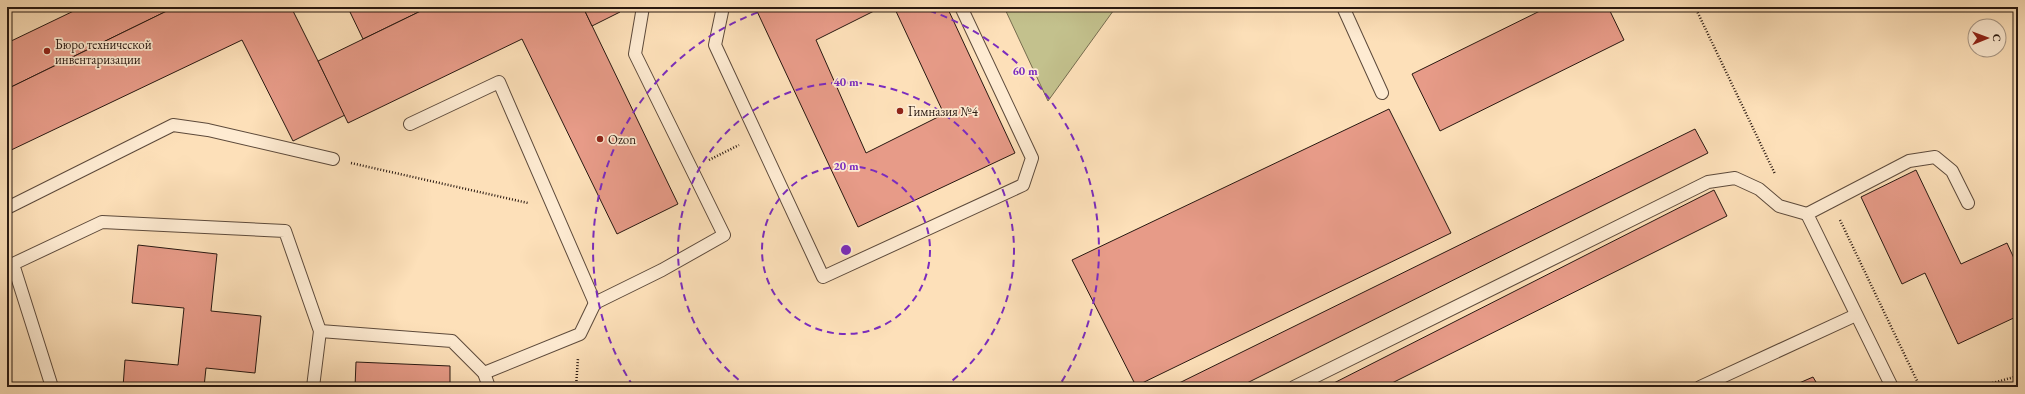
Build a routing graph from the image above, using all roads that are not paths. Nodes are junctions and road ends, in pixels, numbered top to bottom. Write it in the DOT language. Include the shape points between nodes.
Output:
graph roads {
  1 [pos="643,7"];
  2 [pos="724,7"];
  3 [pos="961,7"];
  4 [pos="1344,7"];
  5 [pos="1382,93"];
  6 [pos="410,124"];
  7 [pos="333,159"];
  8 [pos="1968,203"];
  9 [pos="7,208"];
  10 [pos="1807,214"];
  11 [pos="595,303"];
  12 [pos="1856,315"];
  13 [pos="320,331"];
  14 [pos="484,373"];
  15 [pos="52,387"];
  16 [pos="314,387"];
  17 [pos="489,387"];
  18 [pos="1294,387"];
  19 [pos="1700,387"];
  20 [pos="1892,387"];
  1 -- 11 [label="lane" via="635,54 724,235 662,270"];
  2 -- 3 [label="lane" via="715,45 823,277 1023,185 1032,158"];
  4 -- 5 [label="lane"];
  6 -- 11 [label="lane" via="500,82"];
  7 -- 9 [label="lane" via="208,130 173,125"];
  8 -- 10 [label="lane" via="1952,171 1934,158 1909,161"];
  10 -- 12 [label="lane"];
  10 -- 18 [label="lane" via="1779,206 1759,189 1735,178 1708,182"];
  11 -- 14 [label="lane" via="580,334"];
  12 -- 19 [label="lane"];
  12 -- 20 [label="lane"];
  13 -- 14 [label="lane" via="452,341"];
  13 -- 15 [label="lane" via="285,231 102,222 13,264"];
  13 -- 16 [label="lane"];
  14 -- 17 [label="lane"];
}
